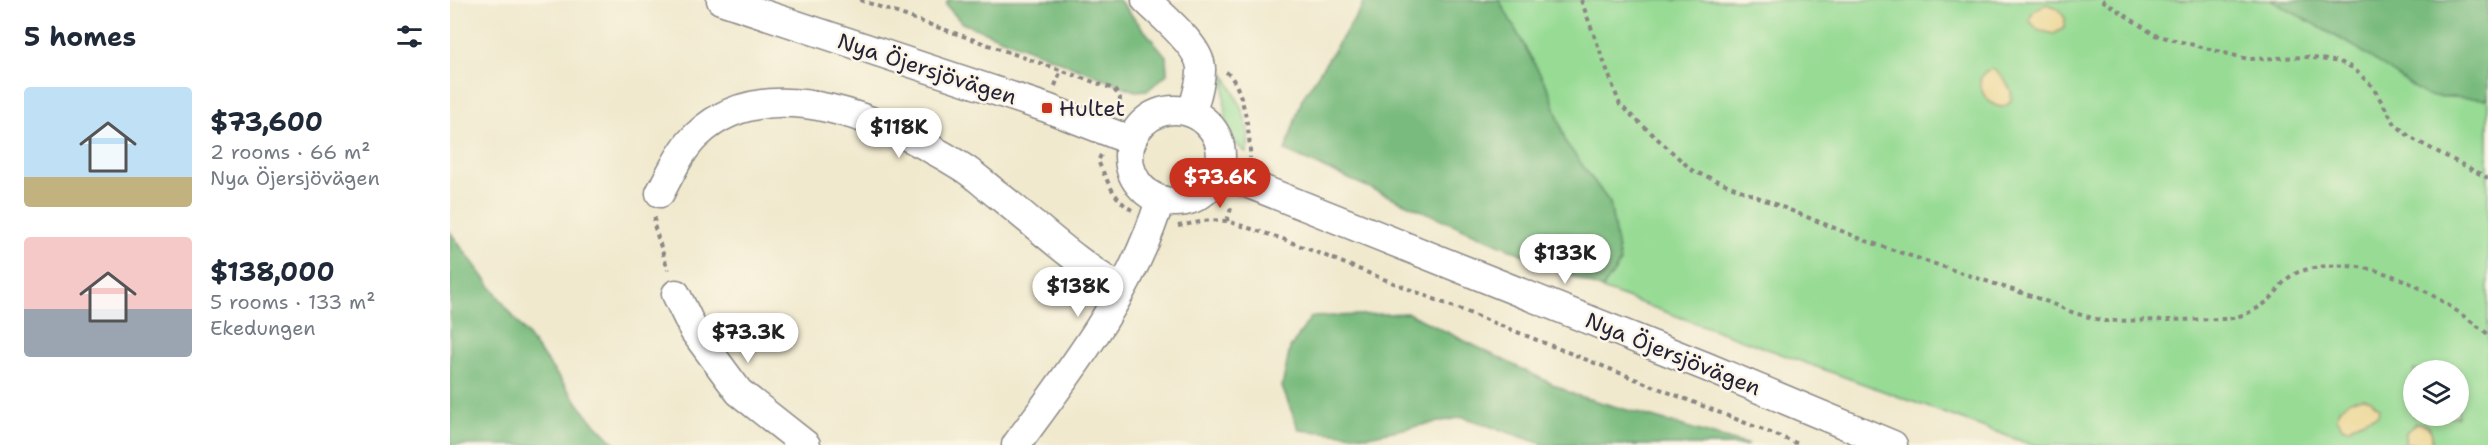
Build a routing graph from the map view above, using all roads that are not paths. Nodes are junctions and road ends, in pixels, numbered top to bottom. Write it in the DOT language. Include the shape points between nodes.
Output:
graph roads {
  1 [pos="721,0"];
  2 [pos="1146,0"];
  3 [pos="1192,113"];
  4 [pos="1132,141"];
  5 [pos="1219,172"];
  6 [pos="660,193"];
  7 [pos="1160,200"];
  8 [pos="1121,289"];
  9 [pos="676,294"];
  10 [pos="806,445"];
  11 [pos="1016,445"];
  12 [pos="1893,445"];
  1 -- 4 [label="street, Nya Öjersjövägen" via="1047,108"];
  2 -- 3 [label="street" via="1198,56 1201,68"];
  3 -- 4 [label="street" via="1180,110 1156,114 1141,125"];
  3 -- 5 [label="street" via="1211,127 1217,137 1221,148"];
  4 -- 7 [label="street" via="1130,165 1134,176 1149,194"];
  5 -- 7 [label="street" via="1195,198"];
  5 -- 12 [label="street, Nya Öjersjövägen"];
  6 -- 8 [label="street" via="697,135 723,116 766,103 831,109 898,132 963,168 1070,256"];
  7 -- 8 [label="street"];
  8 -- 11 [label="street" via="1073,367"];
  9 -- 10 [label="street" via="694,331 739,392"];
}
